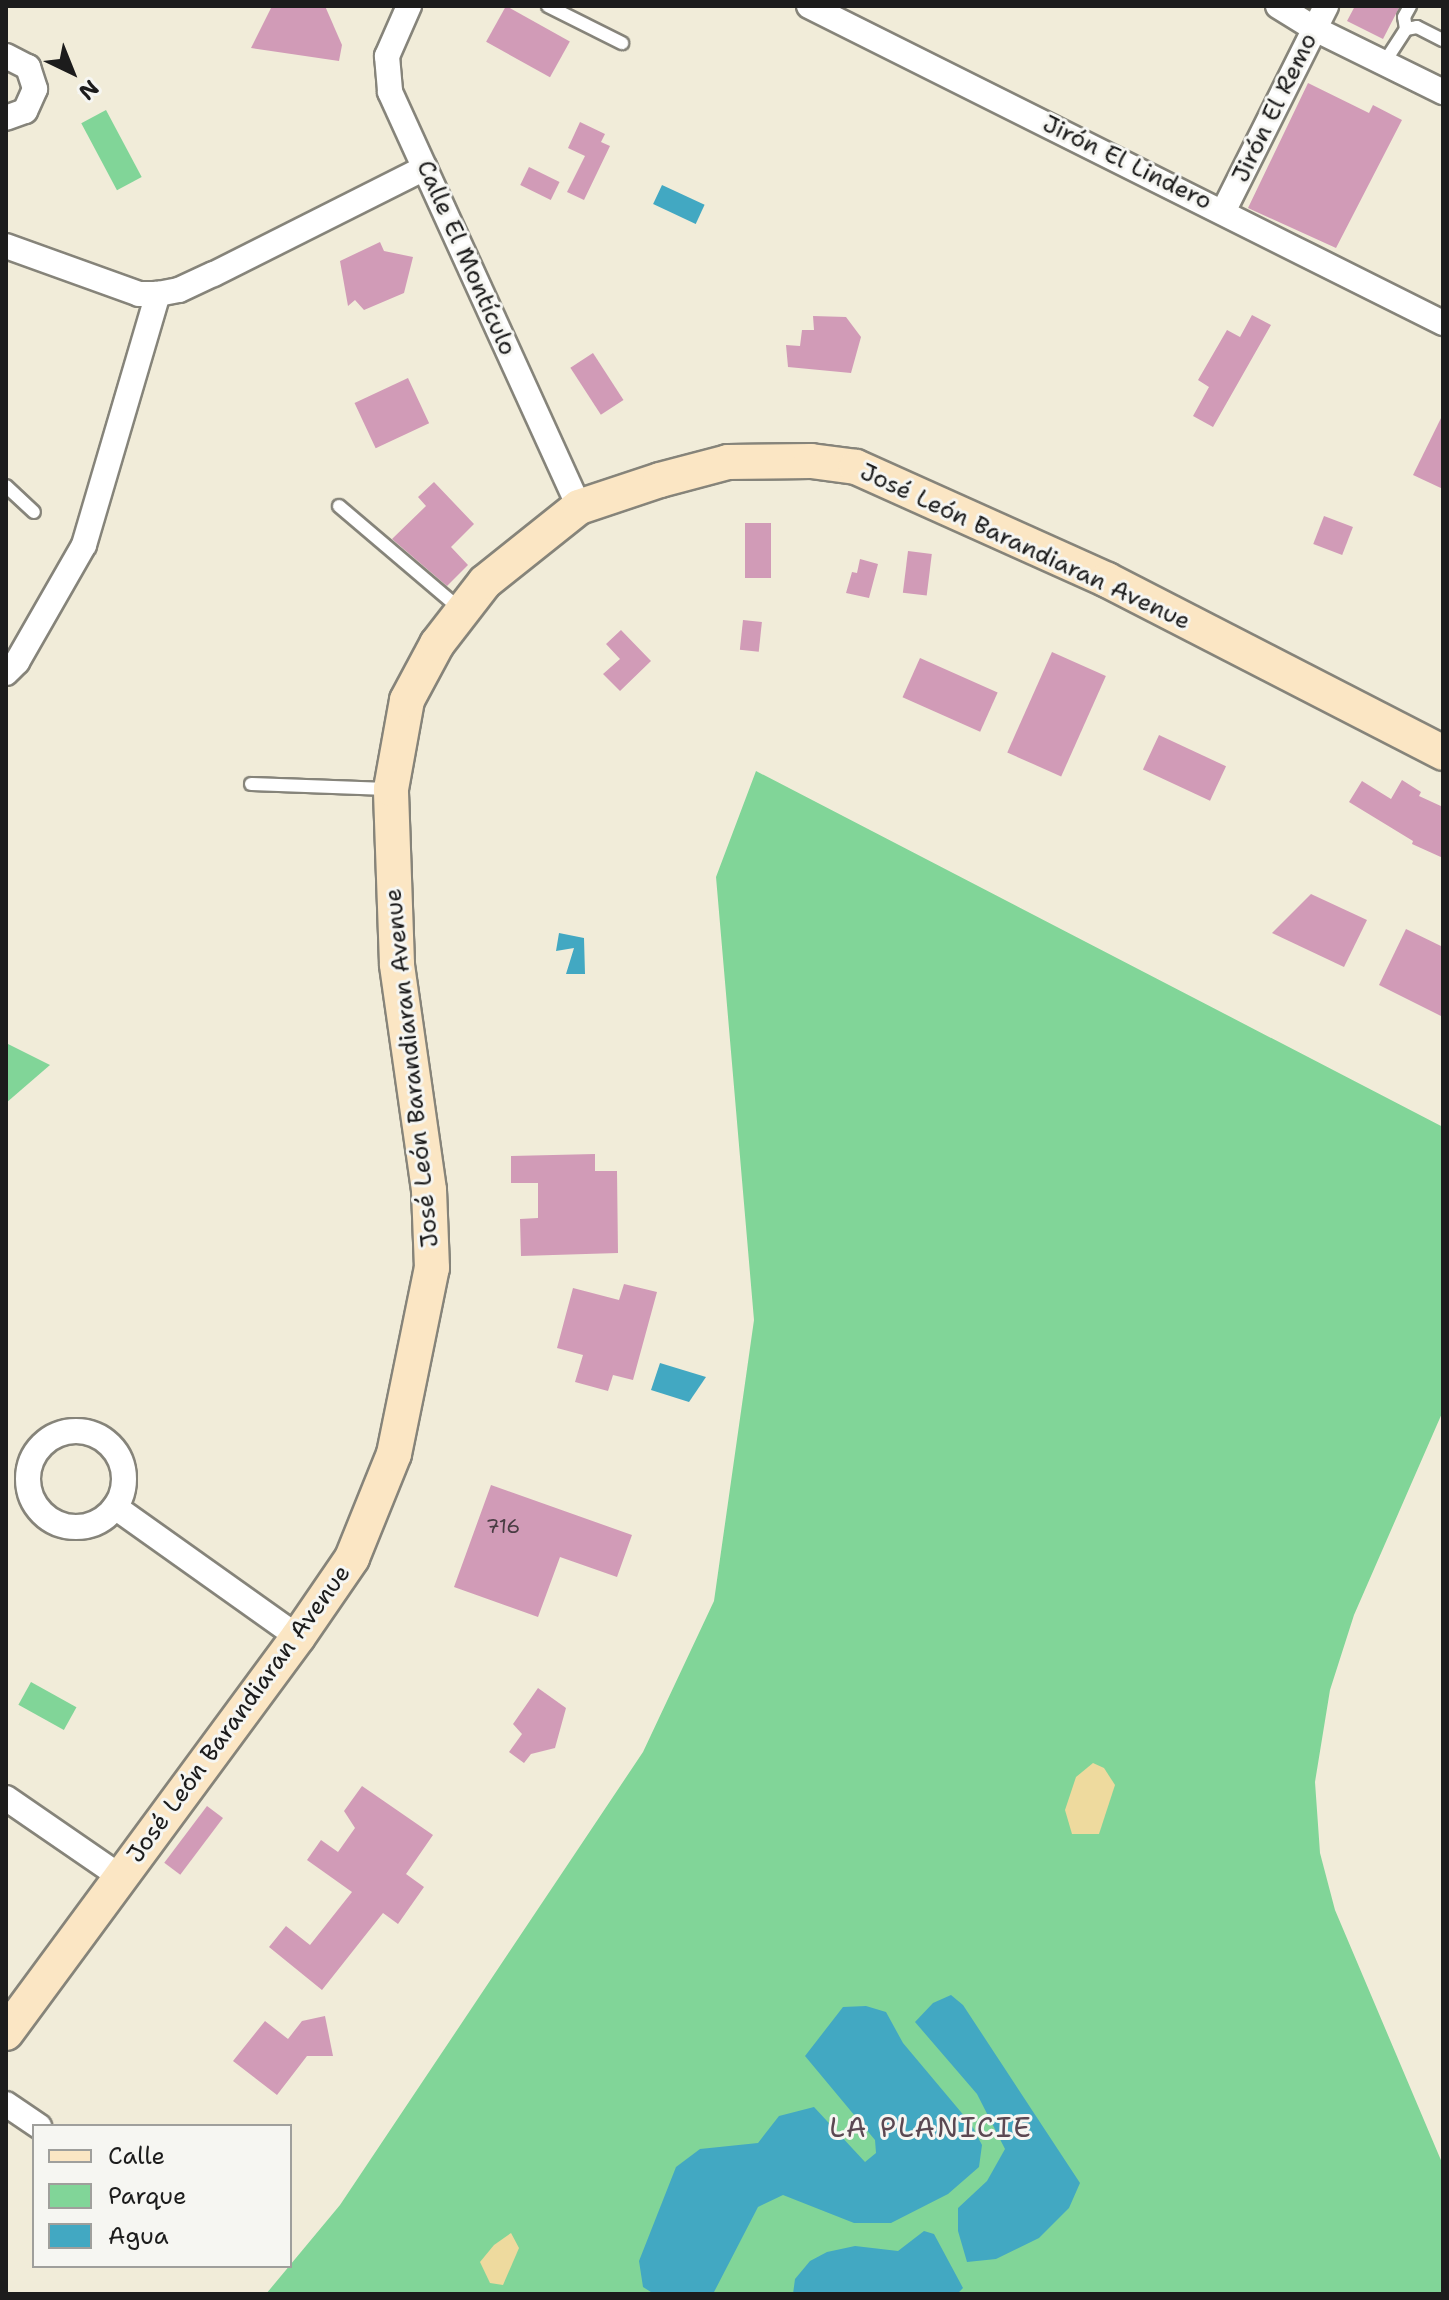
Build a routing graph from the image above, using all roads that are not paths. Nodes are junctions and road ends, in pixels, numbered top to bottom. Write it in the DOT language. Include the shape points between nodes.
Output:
graph roads {
  1 [pos="409,6"];
  2 [pos="548,6"];
  3 [pos="809,6"];
  4 [pos="1278,6"];
  5 [pos="1326,6"];
  6 [pos="1410,6"];
  7 [pos="1315,29"];
  8 [pos="1406,29"];
  9 [pos="1443,40"];
  10 [pos="622,43"];
  11 [pos="6,56"];
  12 [pos="1384,63"];
  13 [pos="1443,92"];
  14 [pos="6,118"];
  15 [pos="425,168"];
  16 [pos="1224,210"];
  17 [pos="6,246"];
  18 [pos="158,294"];
  19 [pos="1443,323"];
  20 [pos="6,486"];
  21 [pos="339,506"];
  22 [pos="579,507"];
  23 [pos="34,512"];
  24 [pos="463,611"];
  25 [pos="6,673"];
  26 [pos="1443,753"];
  27 [pos="251,784"];
  28 [pos="391,789"];
  29 [pos="115,1507"];
  30 [pos="298,1637"];
  31 [pos="6,1798"];
  32 [pos="121,1877"];
  33 [pos="6,2033"];
  34 [pos="6,2104"];
  35 [pos="36,2124"];
  1 -- 15 [label="street, Calle El Montículo" via="390,46 387,80"];
  2 -- 10 [label="lane"];
  3 -- 16 [label="street, Jirón El Lindero"];
  4 -- 7 [label="street"];
  5 -- 7 [label="street, Jirón El Remo"];
  6 -- 8 [label="lane" via="1404,17"];
  7 -- 12 [label="street"];
  7 -- 16 [label="street, Jirón El Remo"];
  8 -- 9 [label="lane" via="1417,27"];
  8 -- 12 [label="lane"];
  11 -- 14 [label="street" via="28,67 35,89 25,111"];
  12 -- 13 [label="street"];
  15 -- 18 [label="street" via="214,274"];
  15 -- 22 [label="street, Calle El Montículo"];
  16 -- 19 [label="street, Jirón El Lindero"];
  17 -- 18 [label="street" via="139,294"];
  18 -- 25 [label="street" via="84,545"];
  20 -- 23 [label="lane"];
  21 -- 24 [label="lane"];
  22 -- 24 [label="street, José León Barandiaran Avenue" via="485,582"];
  22 -- 26 [label="street, José León Barandiaran Avenue" via="728,462 811,461 856,467 1107,580"];
  24 -- 28 [label="street, José León Barandiaran Avenue" via="437,644 407,700"];
  27 -- 28 [label="lane"];
  28 -- 30 [label="street, José León Barandiaran Avenue" via="397,964 429,1190 432,1268 394,1454 352,1558"];
  29 -- 30 [label="street"];
  30 -- 32 [label="street, José León Barandiaran Avenue"];
  31 -- 32 [label="street"];
  32 -- 33 [label="street, José León Barandiaran Avenue"];
  34 -- 35 [label="street"];
}
